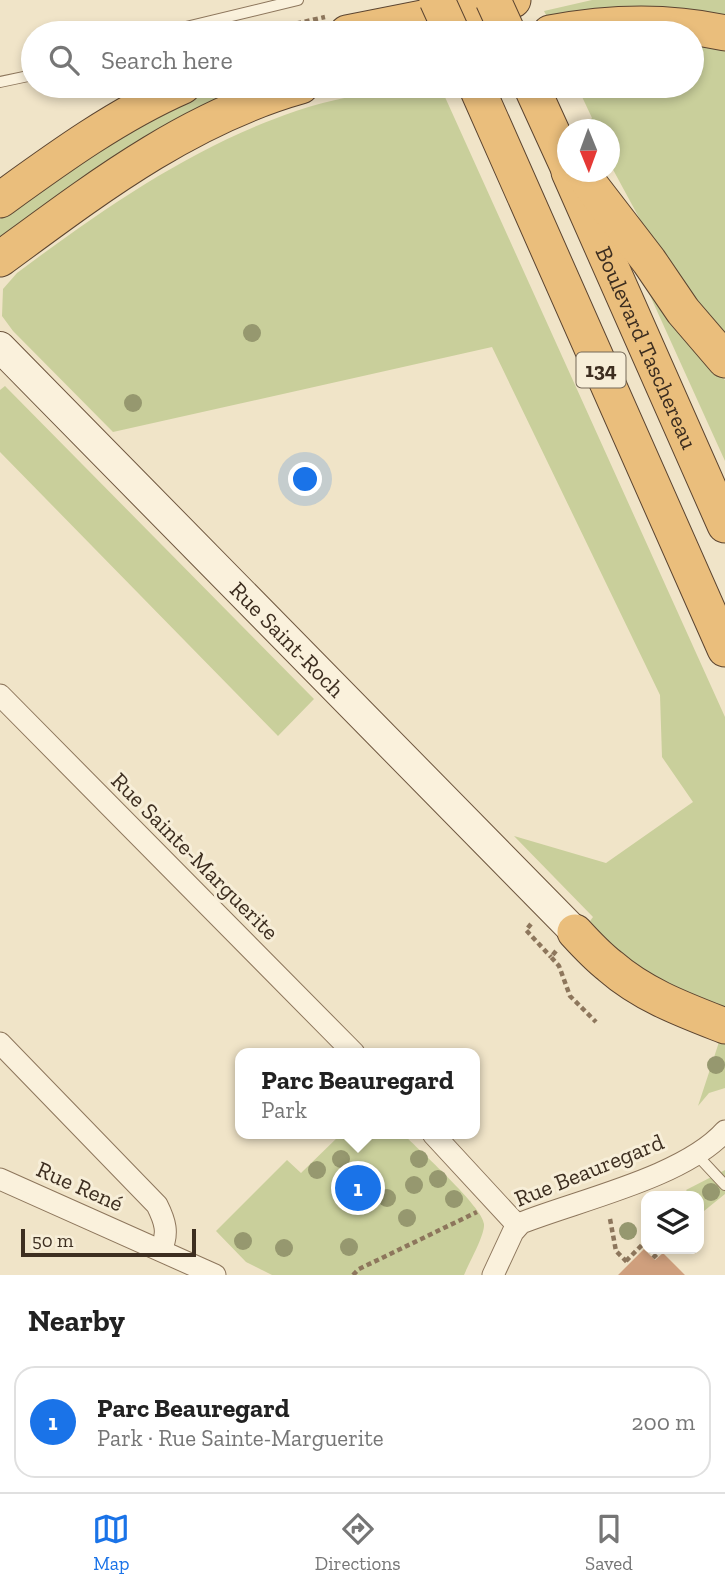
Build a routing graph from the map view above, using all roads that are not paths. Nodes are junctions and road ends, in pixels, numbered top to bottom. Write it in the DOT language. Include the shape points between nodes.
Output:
graph roads {
  1 [pos="298,0"];
  2 [pos="437,0"];
  3 [pos="493,0"];
  4 [pos="513,0"];
  5 [pos="211,21"];
  6 [pos="407,21"];
  7 [pos="447,21"];
  8 [pos="503,21"];
  9 [pos="704,29"];
  10 [pos="725,33"];
  11 [pos="21,78"];
  12 [pos="0,82"];
  13 [pos="158,98"];
  14 [pos="269,98"];
  15 [pos="481,98"];
  16 [pos="537,98"];
  17 [pos="557,141"];
  18 [pos="575,182"];
  19 [pos="588,182"];
  20 [pos="0,200"];
  21 [pos="0,259"];
  22 [pos="0,347"];
  23 [pos="725,360"];
  24 [pos="725,525"];
  25 [pos="725,649"];
  26 [pos="0,695"];
  27 [pos="568,939"];
  28 [pos="725,1026"];
  29 [pos="0,1043"];
  30 [pos="349,1048"];
  31 [pos="725,1131"];
  32 [pos="438,1139"];
  33 [pos="696,1154"];
  34 [pos="0,1179"];
  35 [pos="725,1185"];
  36 [pos="518,1226"];
  37 [pos="161,1250"];
  38 [pos="215,1275"];
  39 [pos="493,1275"];
  1 -- 5 [label="lane"];
  2 -- 7 [label="highway, bridge"];
  3 -- 8 [label="highway, bridge"];
  4 -- 6 [label="highway"];
  9 -- 10 [label="highway"];
  11 -- 12 [label="lane"];
  13 -- 20 [label="highway" via="94,134"];
  14 -- 21 [label="highway" via="167,143"];
  15 -- 25 [label="highway, 134"];
  16 -- 17 [label="highway, Boulevard Taschereau / 134"];
  18 -- 24 [label="highway, Boulevard Taschereau / 134"];
  19 -- 23 [label="highway"];
  22 -- 27 [label="main road, Rue Saint-Roch"];
  26 -- 30 [label="street, Rue Sainte-Marguerite"];
  27 -- 28 [label="highway" via="637,986"];
  29 -- 37 [label="street" via="157,1205 166,1228"];
  31 -- 33 [label="street, Rue Beauregard"];
  32 -- 36 [label="street"];
  33 -- 35 [label="lane"];
  33 -- 36 [label="street, Rue Beauregard" via="622,1188"];
  34 -- 37 [label="street, Rue René"];
  36 -- 39 [label="street, Rue Beauregard"];
  37 -- 38 [label="street, Rue René"];
}
